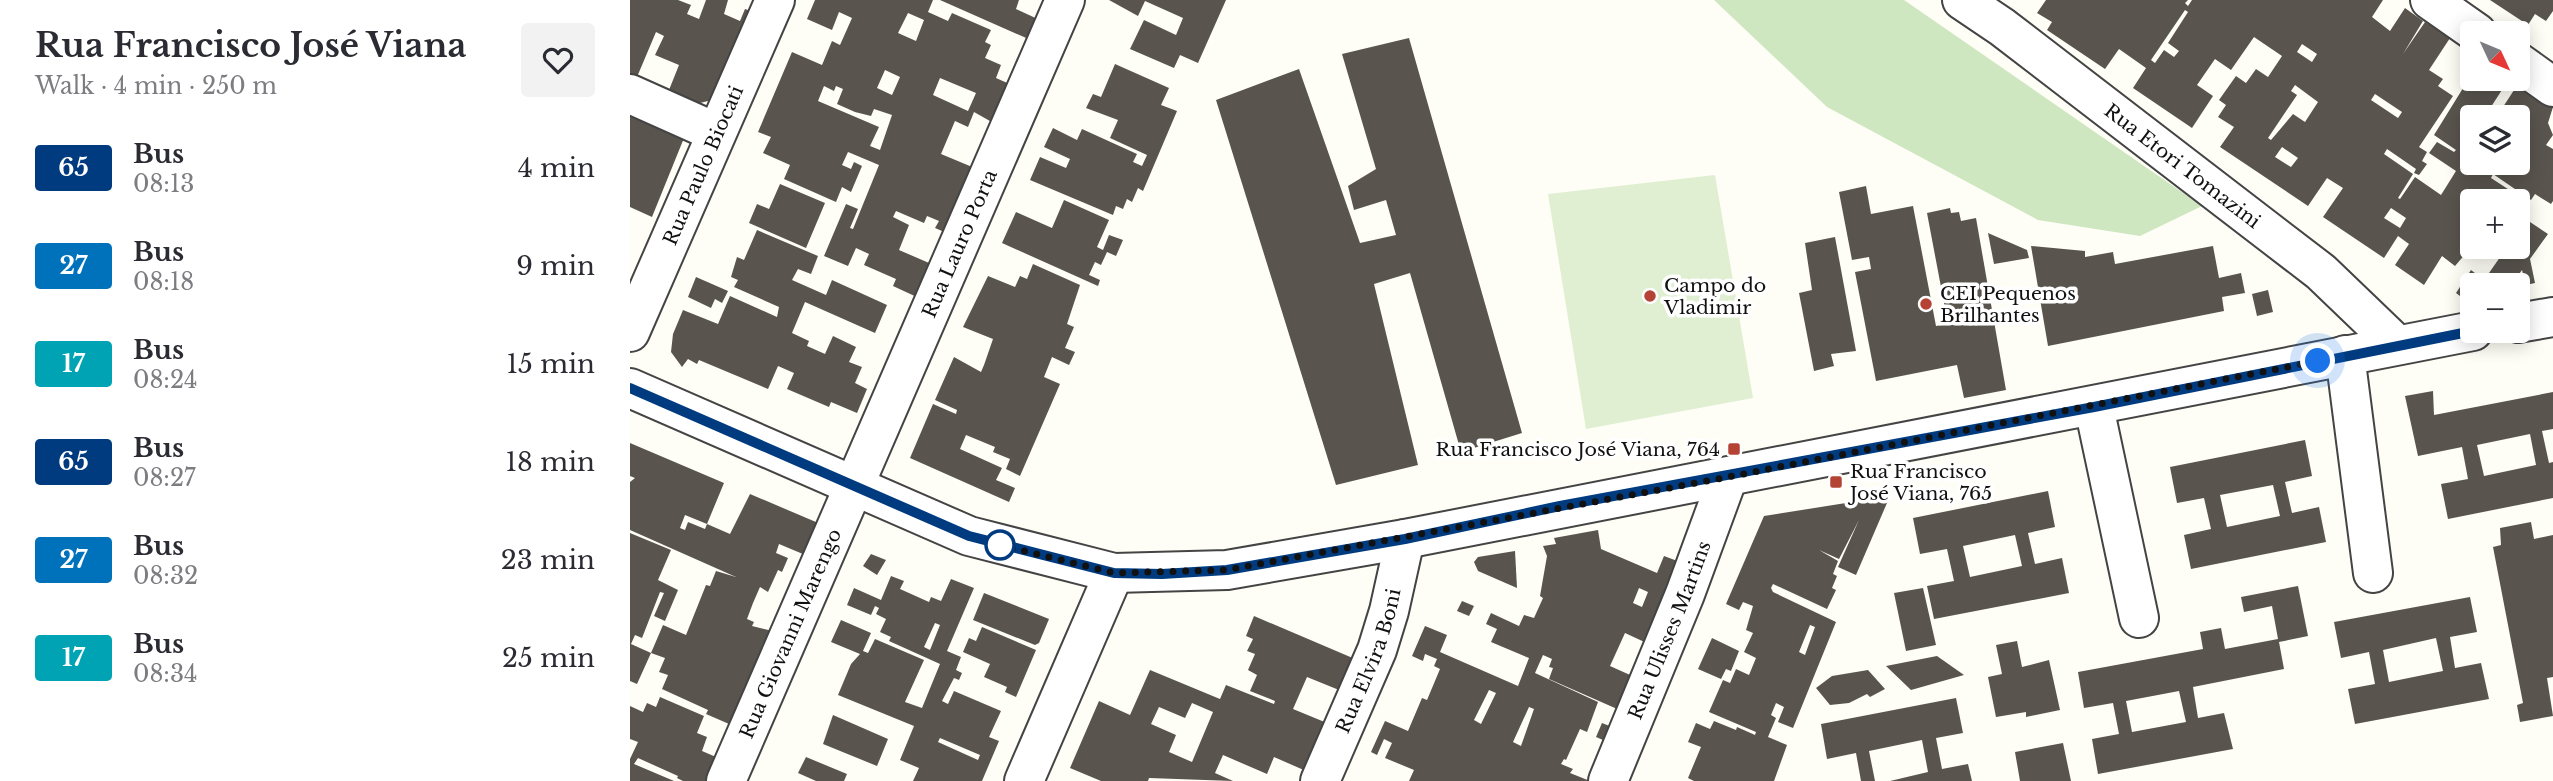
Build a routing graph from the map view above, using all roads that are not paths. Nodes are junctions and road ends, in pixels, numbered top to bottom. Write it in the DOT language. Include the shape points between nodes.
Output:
graph roads {
  1 [pos="775,0"];
  2 [pos="1065,0"];
  3 [pos="1962,0"];
  4 [pos="2430,0"];
  5 [pos="2460,21"];
  6 [pos="2530,71"];
  7 [pos="2553,87"];
  8 [pos="630,94"];
  9 [pos="715,132"];
  10 [pos="2553,317"];
  11 [pos="2530,321"];
  12 [pos="630,332"];
  13 [pos="2460,333"];
  14 [pos="2396,344"];
  15 [pos="2345,355"];
  16 [pos="630,388"];
  17 [pos="2094,407"];
  18 [pos="1728,477"];
  19 [pos="855,487"];
  20 [pos="1405,539"];
  21 [pos="1114,573"];
  22 [pos="2372,573"];
  23 [pos="2139,618"];
  24 [pos="726,781"];
  25 [pos="1024,781"];
  26 [pos="1320,781"];
  27 [pos="1608,781"];
  1 -- 9 [label="street, Rua Paulo Biocati"];
  2 -- 19 [label="street, Rua Lauro Porta"];
  3 -- 14 [label="street, Rua Etori Tomazini" via="2320,272"];
  4 -- 5 [label="street"];
  6 -- 7 [label="street"];
  8 -- 9 [label="street"];
  9 -- 12 [label="street, Rua Paulo Biocati"];
  10 -- 11 [label="street"];
  13 -- 14 [label="street"];
  14 -- 15 [label="street"];
  15 -- 17 [label="street"];
  15 -- 22 [label="street"];
  16 -- 19 [label="street"];
  17 -- 18 [label="street"];
  17 -- 23 [label="street"];
  18 -- 20 [label="street"];
  18 -- 27 [label="street, Rua Ulisses Martins"];
  19 -- 21 [label="street" via="969,536"];
  19 -- 24 [label="street, Rua Giovanni Marengo"];
  20 -- 21 [label="street" via="1227,570"];
  20 -- 26 [label="street, Rua Elvira Boni" via="1377,650"];
  21 -- 25 [label="street"];
}
